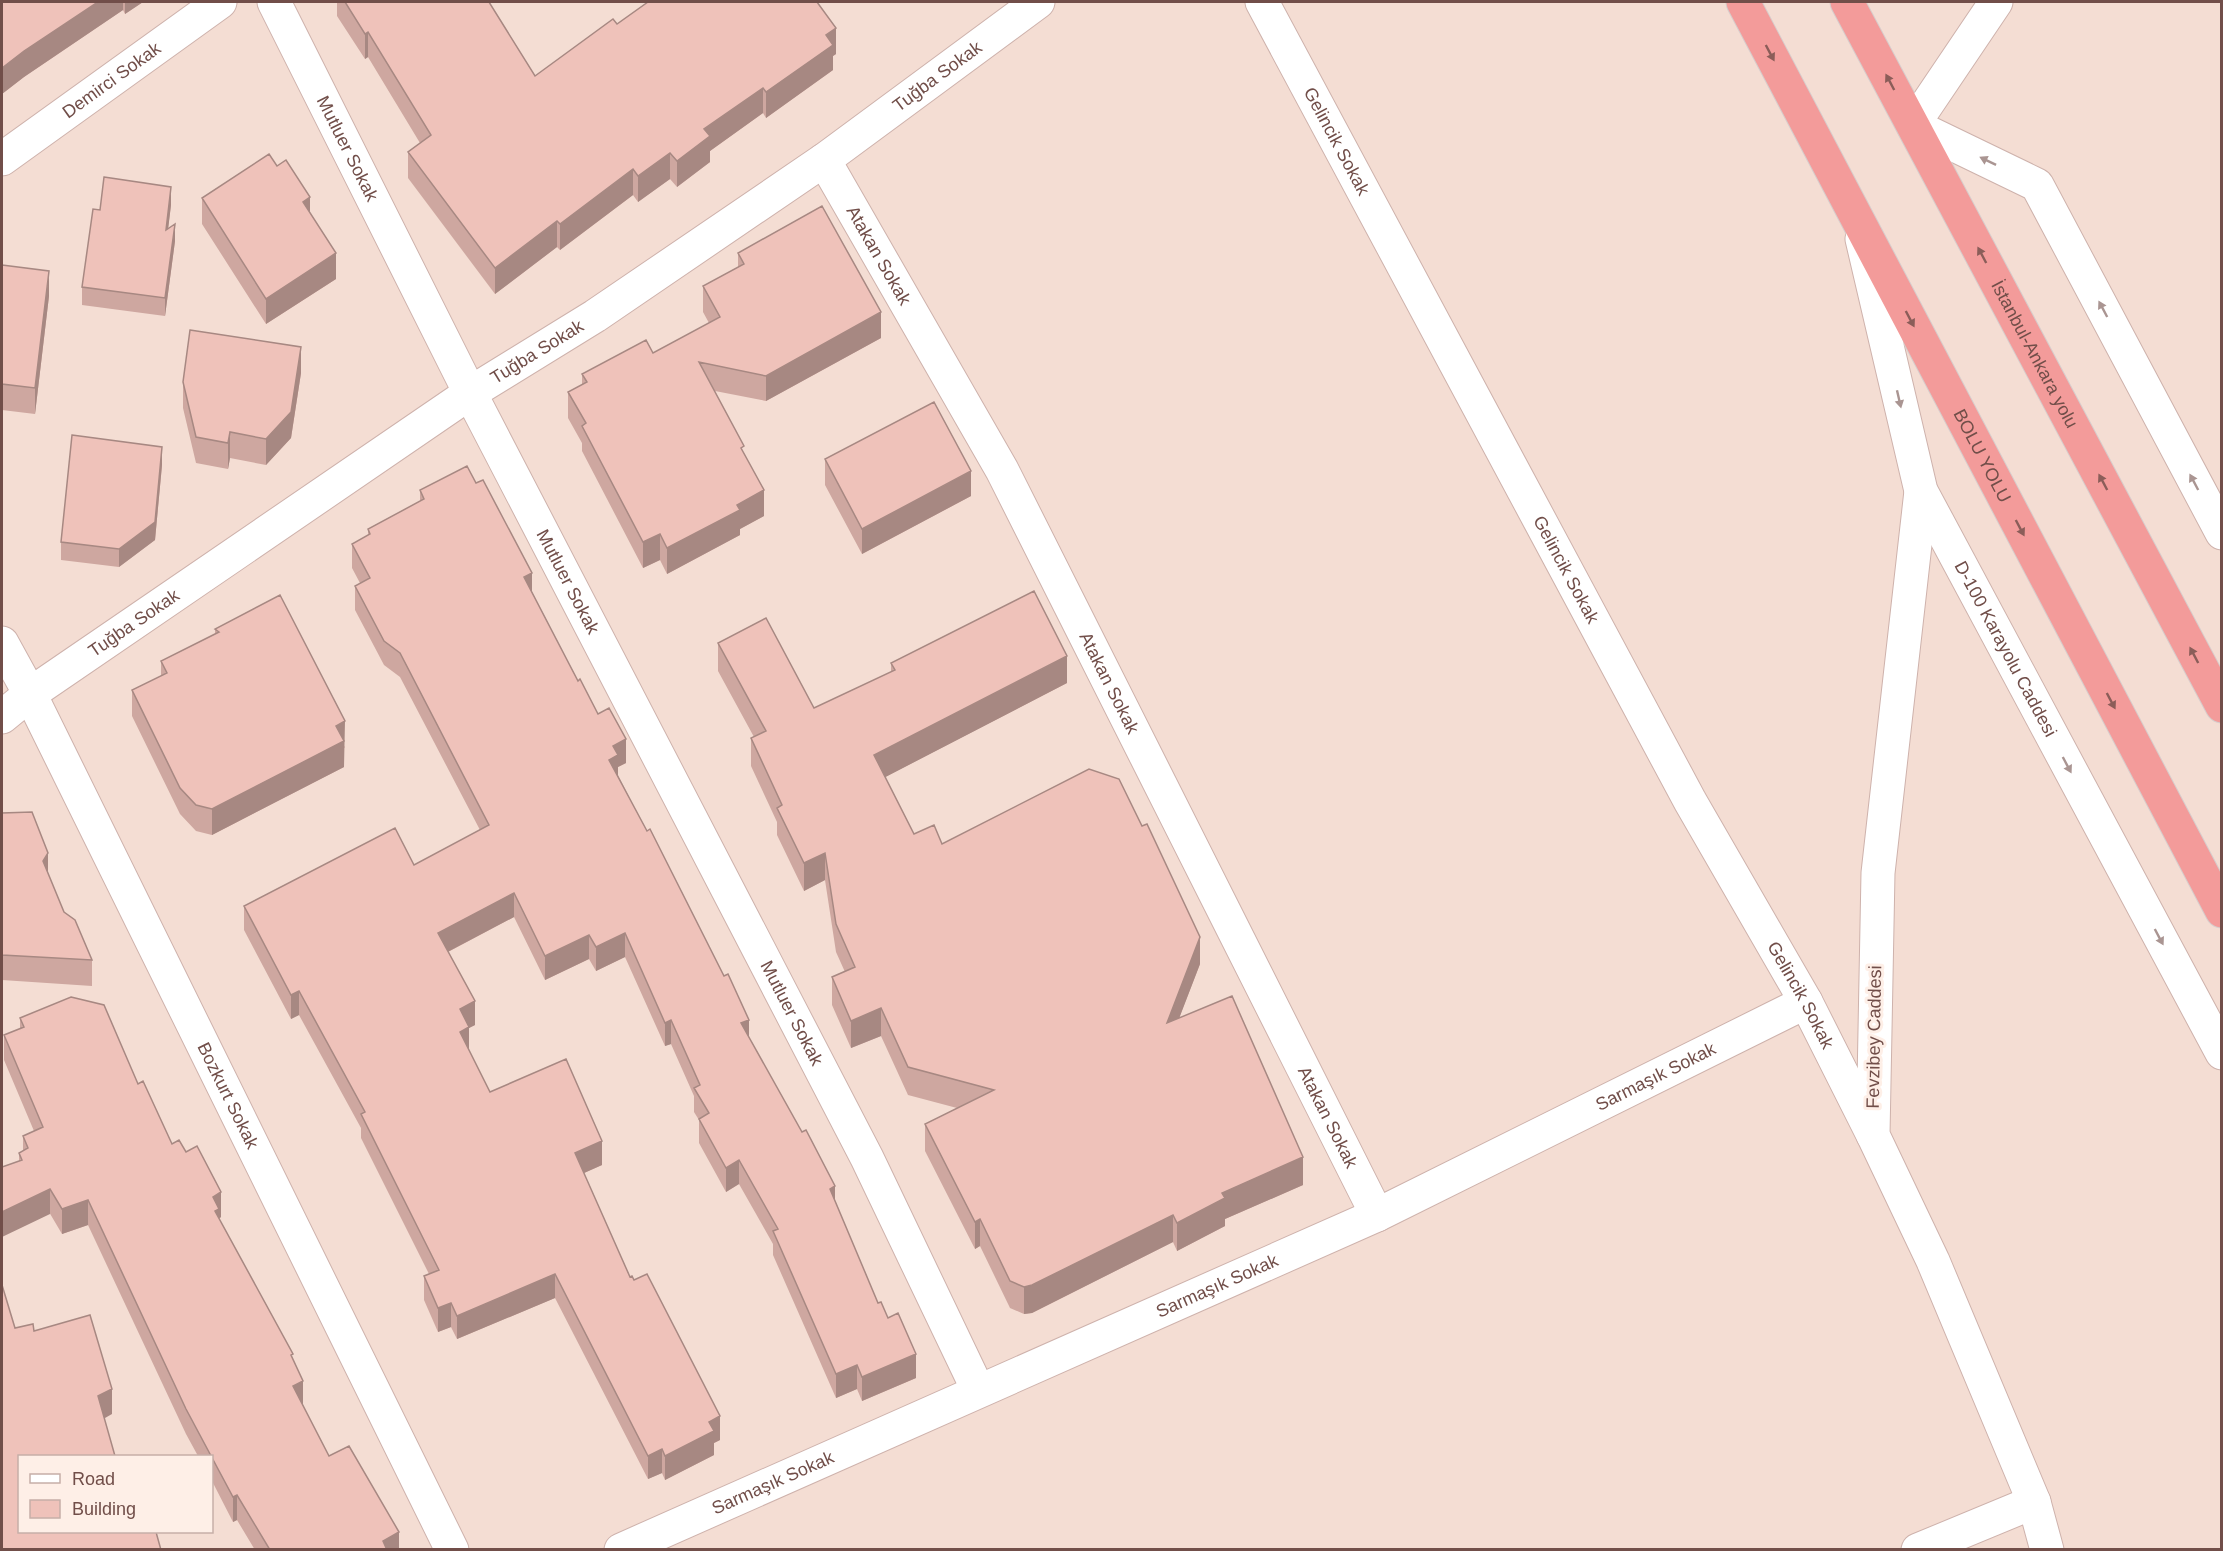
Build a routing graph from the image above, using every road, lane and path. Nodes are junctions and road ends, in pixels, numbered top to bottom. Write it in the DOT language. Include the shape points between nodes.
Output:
graph roads {
  1 [pos="220,2"];
  2 [pos="274,2"];
  3 [pos="1038,2"];
  4 [pos="1262,2"];
  5 [pos="1743,2"];
  6 [pos="1847,2"];
  7 [pos="1996,2"];
  8 [pos="1913,125"];
  9 [pos="2,159"];
  10 [pos="824,160"];
  11 [pos="1858,220"];
  12 [pos="470,393"];
  13 [pos="1921,491"];
  14 [pos="2222,533"];
  15 [pos="2,644"];
  16 [pos="30,694"];
  17 [pos="2222,706"];
  18 [pos="2,717"];
  19 [pos="2222,911"];
  20 [pos="1806,1002"];
  21 [pos="2222,1053"];
  22 [pos="1872,1136"];
  23 [pos="1377,1215"];
  24 [pos="978,1389"];
  25 [pos="2034,1502"];
  26 [pos="452,1550"];
  27 [pos="621,1550"];
  28 [pos="1918,1550"];
  29 [pos="2047,1550"];
  1 -- 9 [label="street, Demirci Sokak"];
  2 -- 12 [label="street, Mutluer Sokak"];
  3 -- 10 [label="street, Tuğba Sokak"];
  4 -- 20 [label="street, Gelincik Sokak" via="1690,801"];
  5 -- 11 [label="highway, BOLU YOLU, one-way"];
  8 -- 6 [label="highway, İstanbul-Ankara yolu, one-way"];
  7 -- 8 [label="street"];
  14 -- 8 [label="street, one-way" via="2037,185"];
  17 -- 8 [label="highway, İstanbul-Ankara yolu, one-way"];
  10 -- 12 [label="street, Tuğba Sokak" via="595,316"];
  10 -- 23 [label="street, Atakan Sokak" via="1002,470"];
  11 -- 13 [label="street, D-100 Karayolu Caddesi, one-way"];
  11 -- 19 [label="highway, BOLU YOLU, one-way"];
  12 -- 16 [label="street, Tuğba Sokak"];
  12 -- 24 [label="street, Mutluer Sokak" via="867,1158"];
  13 -- 21 [label="street, D-100 Karayolu Caddesi, one-way"];
  13 -- 22 [label="street, Fevzibey Caddesi" via="1878,873"];
  15 -- 16 [label="street, Bozkurt Sokak"];
  16 -- 18 [label="street, Tuğba Sokak"];
  16 -- 26 [label="street, Bozkurt Sokak"];
  20 -- 22 [label="street, Gelincik Sokak"];
  20 -- 23 [label="street, Sarmaşık Sokak"];
  22 -- 25 [label="street, Fevzibey Caddesi" via="1932,1261"];
  23 -- 24 [label="street, Sarmaşık Sokak"];
  24 -- 27 [label="street, Sarmaşık Sokak"];
  25 -- 28 [label="street"];
  25 -- 29 [label="street, Fevzibey Caddesi"];
}
